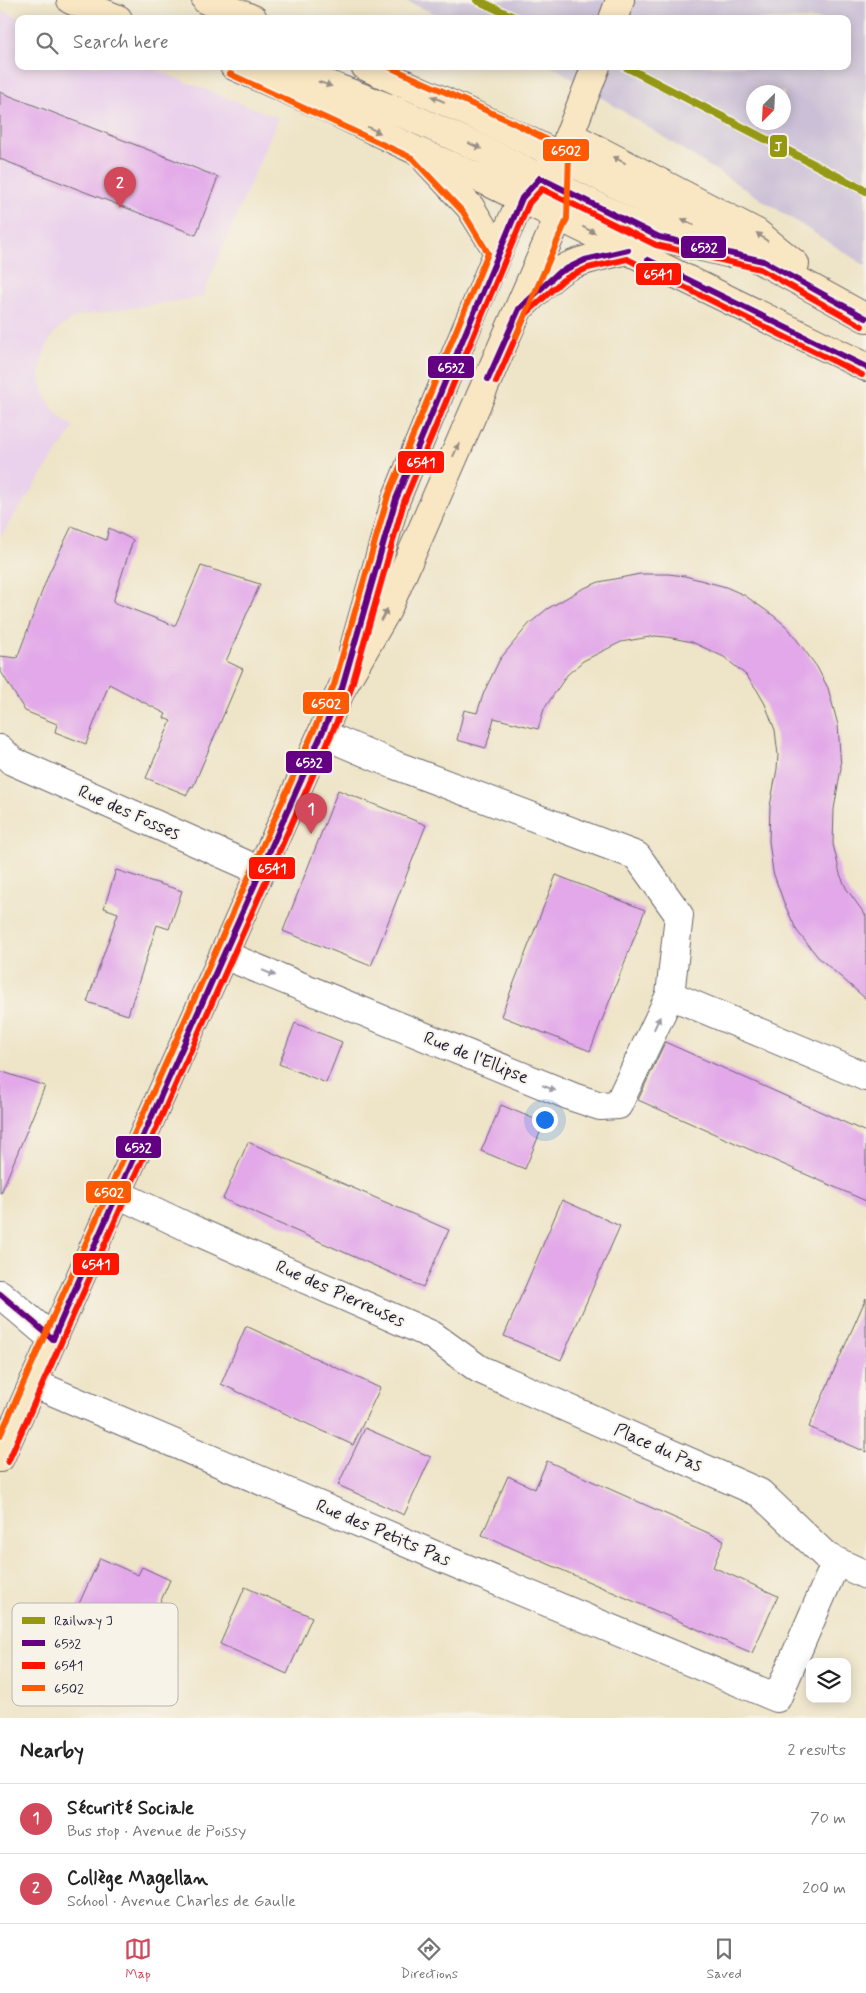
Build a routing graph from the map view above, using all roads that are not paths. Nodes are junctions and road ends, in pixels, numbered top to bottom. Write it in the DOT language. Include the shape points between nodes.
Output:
graph roads {
  1 [pos="71,0"];
  2 [pos="206,0"];
  3 [pos="620,0"];
  4 [pos="108,15"];
  5 [pos="243,15"];
  6 [pos="614,15"];
  7 [pos="243,70"];
  8 [pos="277,70"];
  9 [pos="374,70"];
  10 [pos="594,70"];
  11 [pos="565,146"];
  12 [pos="417,151"];
  13 [pos="551,182"];
  14 [pos="522,198"];
  15 [pos="559,216"];
  16 [pos="628,250"];
  17 [pos="498,252"];
  18 [pos="763,261"];
  19 [pos="518,309"];
  20 [pos="860,315"];
  21 [pos="866,367"];
  22 [pos="342,688"];
  23 [pos="322,734"];
  24 [pos="0,748"];
  25 [pos="261,871"];
  26 [pos="224,955"];
  27 [pos="670,995"];
  28 [pos="866,1077"];
  29 [pos="118,1194"];
  30 [pos="0,1294"];
  31 [pos="53,1339"];
  32 [pos="34,1383"];
  33 [pos="557,1403"];
  34 [pos="0,1458"];
  35 [pos="836,1562"];
  36 [pos="866,1575"];
  1 -- 4 [label="main road"];
  2 -- 5 [label="main road"];
  3 -- 6 [label="main road"];
  7 -- 12 [label="main road, one-way"];
  8 -- 13 [label="main road, one-way" via="363,98"];
  11 -- 9 [label="main road, one-way" via="508,130"];
  10 -- 11 [label="main road"];
  11 -- 13 [label="main road"];
  18 -- 11 [label="main road, one-way"];
  20 -- 11 [label="main road, one-way" via="757,234"];
  12 -- 14 [label="main road"];
  12 -- 17 [label="main road" via="470,207"];
  13 -- 14 [label="main road"];
  13 -- 15 [label="main road"];
  13 -- 18 [label="main road" via="667,240"];
  14 -- 15 [label="main road"];
  14 -- 17 [label="main road"];
  15 -- 16 [label="main road, one-way"];
  15 -- 19 [label="main road"];
  16 -- 19 [label="main road" via="568,267"];
  16 -- 21 [label="main road"];
  17 -- 22 [label="main road" via="398,494"];
  18 -- 20 [label="main road"];
  22 -- 19 [label="main road, one-way" via="387,610"];
  22 -- 23 [label="main road"];
  23 -- 25 [label="main road"];
  23 -- 27 [label="street, Rue de l'Ellipse" via="395,765 637,856 679,915"];
  24 -- 25 [label="street, Rue des Fosses" via="12,761"];
  25 -- 26 [label="main road"];
  26 -- 27 [label="street, Rue de l'Ellipse, one-way" via="600,1106 618,1104"];
  26 -- 29 [label="main road"];
  27 -- 28 [label="street"];
  29 -- 31 [label="main road"];
  29 -- 33 [label="street, Rue des Pierreuses" via="432,1335 479,1369"];
  30 -- 31 [label="street"];
  31 -- 32 [label="main road"];
  32 -- 34 [label="main road"];
  32 -- 35 [label="street, Rue des Petits Pas" via="777,1698"];
  33 -- 35 [label="street, Place du Pas" via="760,1493"];
  35 -- 36 [label="street"];
}
